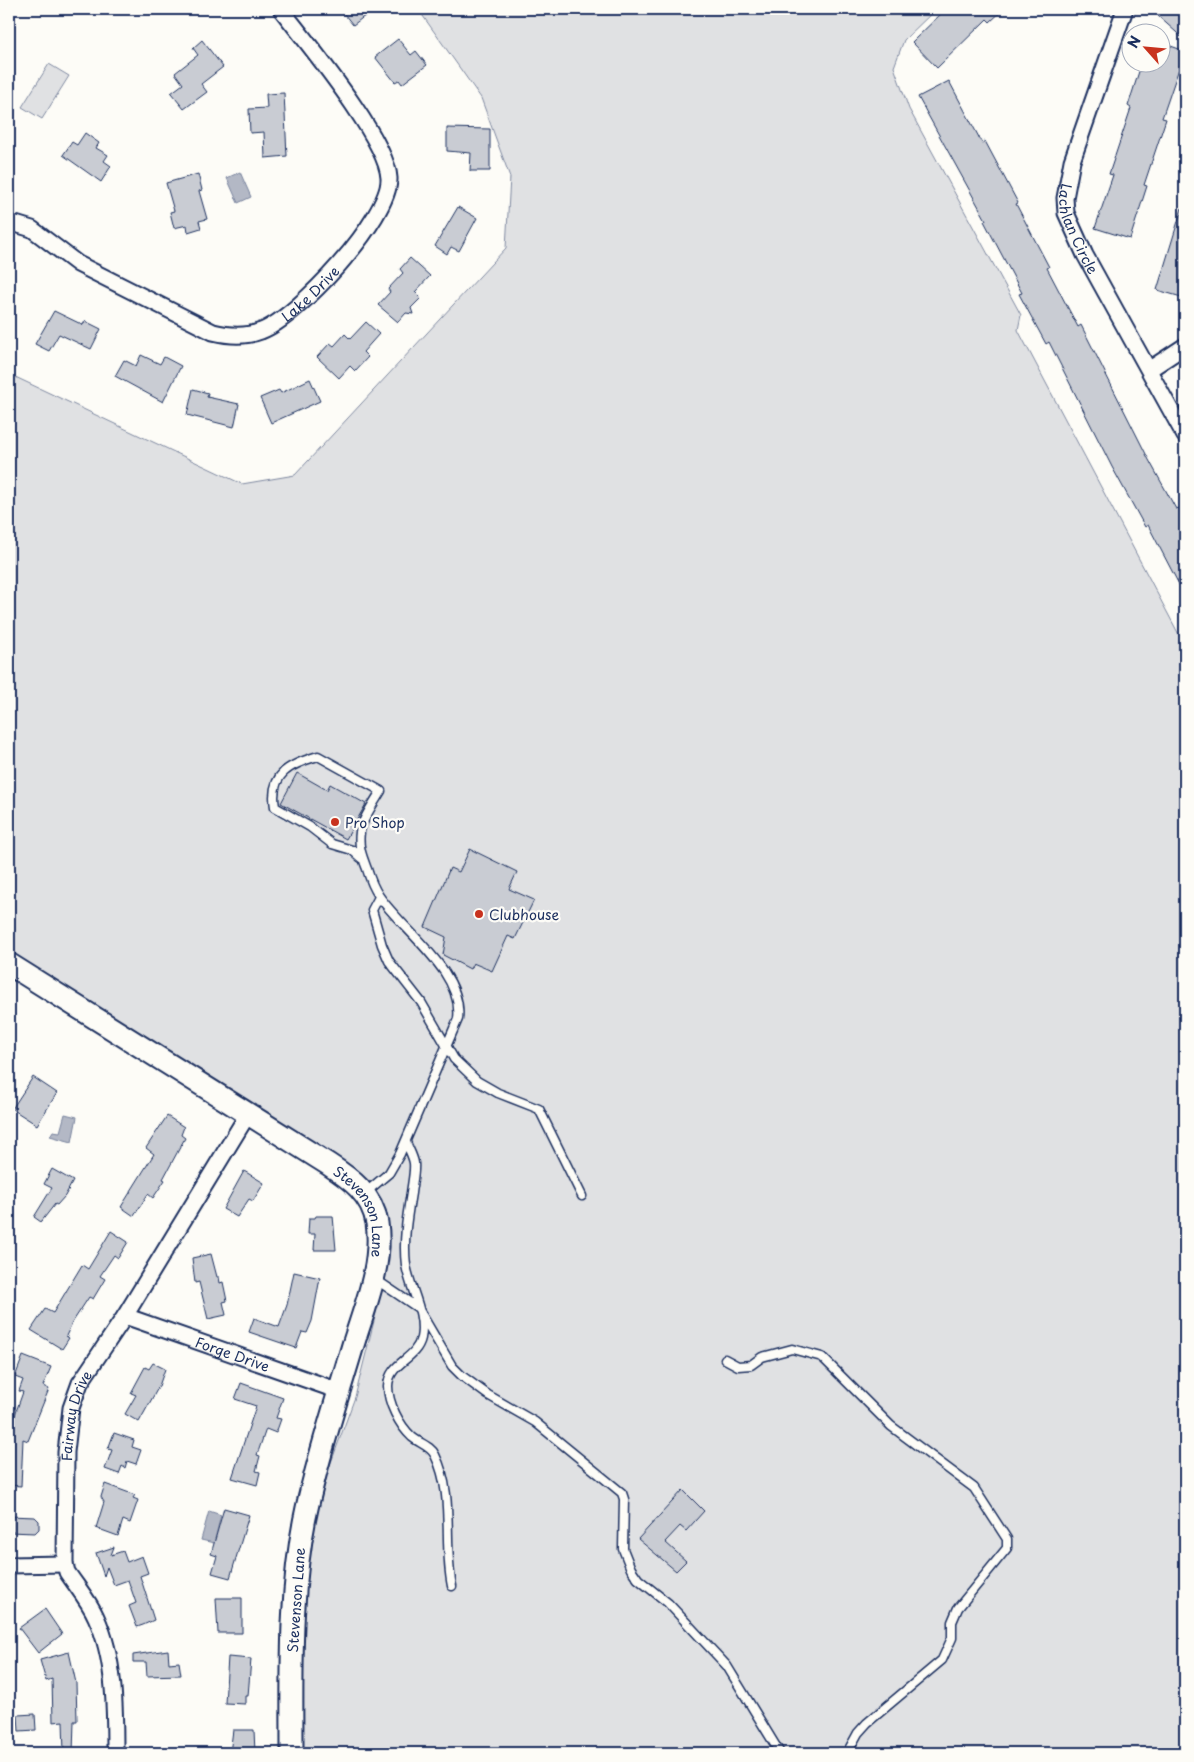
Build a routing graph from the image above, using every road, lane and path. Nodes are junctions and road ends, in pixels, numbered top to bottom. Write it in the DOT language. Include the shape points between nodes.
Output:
graph roads {
  1 [pos="281,9"];
  2 [pos="1125,9"];
  3 [pos="9,222"];
  4 [pos="1185,346"];
  5 [pos="1150,369"];
  6 [pos="1185,436"];
  7 [pos="361,858"];
  8 [pos="379,897"];
  9 [pos="9,964"];
  10 [pos="448,1044"];
  11 [pos="248,1114"];
  12 [pos="406,1142"];
  13 [pos="365,1193"];
  14 [pos="582,1196"];
  15 [pos="373,1278"];
  16 [pos="418,1308"];
  17 [pos="125,1316"];
  18 [pos="725,1359"];
  19 [pos="339,1390"];
  20 [pos="9,1564"];
  21 [pos="65,1564"];
  22 [pos="452,1586"];
  23 [pos="115,1753"];
  24 [pos="292,1753"];
  25 [pos="780,1753"];
  26 [pos="847,1753"];
  1 -- 3 [label="street, Lake Drive" via="359,114 379,148 389,178 384,203 370,227 288,316 261,332 225,335 213,332 78,264 32,229"];
  2 -- 5 [label="street, Lachlan Circle" via="1072,161 1066,213 1085,255"];
  4 -- 5 [label="street"];
  5 -- 6 [label="street, Lachlan Circle"];
  7 -- 7 [label="lane" via="360,830 381,791 318,756 292,763 280,774 273,798 275,807 332,844 352,850"];
  7 -- 8 [label="lane"];
  8 -- 10 [label="lane" via="372,910 389,961"];
  8 -- 10 [label="lane" via="444,972 456,992 460,1007"];
  9 -- 11 [label="street, Stevenson Lane"];
  10 -- 12 [label="lane"];
  10 -- 14 [label="lane" via="454,1058 477,1082 539,1109"];
  11 -- 13 [label="street, Stevenson Lane" via="328,1164"];
  11 -- 17 [label="street, Fairway Drive"];
  12 -- 13 [label="lane" via="389,1173"];
  12 -- 16 [label="lane" via="414,1164 405,1233 406,1266"];
  13 -- 15 [label="street, Stevenson Lane" via="377,1223 378,1246"];
  15 -- 16 [label="lane"];
  15 -- 19 [label="street, Stevenson Lane"];
  16 -- 22 [label="lane" via="422,1328 418,1347 394,1369 388,1387 390,1401 402,1424 412,1437 434,1453 440,1468 446,1500"];
  16 -- 25 [label="lane" via="452,1366 462,1376 535,1422 622,1493 622,1549 631,1570 668,1603 727,1666"];
  17 -- 19 [label="street, Forge Drive"];
  17 -- 21 [label="street, Fairway Drive" via="80,1384 72,1408 65,1462"];
  18 -- 26 [label="lane" via="738,1366 751,1365 762,1357 792,1349 822,1358 892,1426 974,1488 1007,1539 1007,1548 958,1608 952,1622 952,1638 942,1660 867,1723"];
  19 -- 24 [label="street, Stevenson Lane" via="313,1482 297,1566"];
  20 -- 21 [label="street"];
  21 -- 23 [label="street, Fairway Drive" via="96,1617 103,1636 112,1683"];
}
